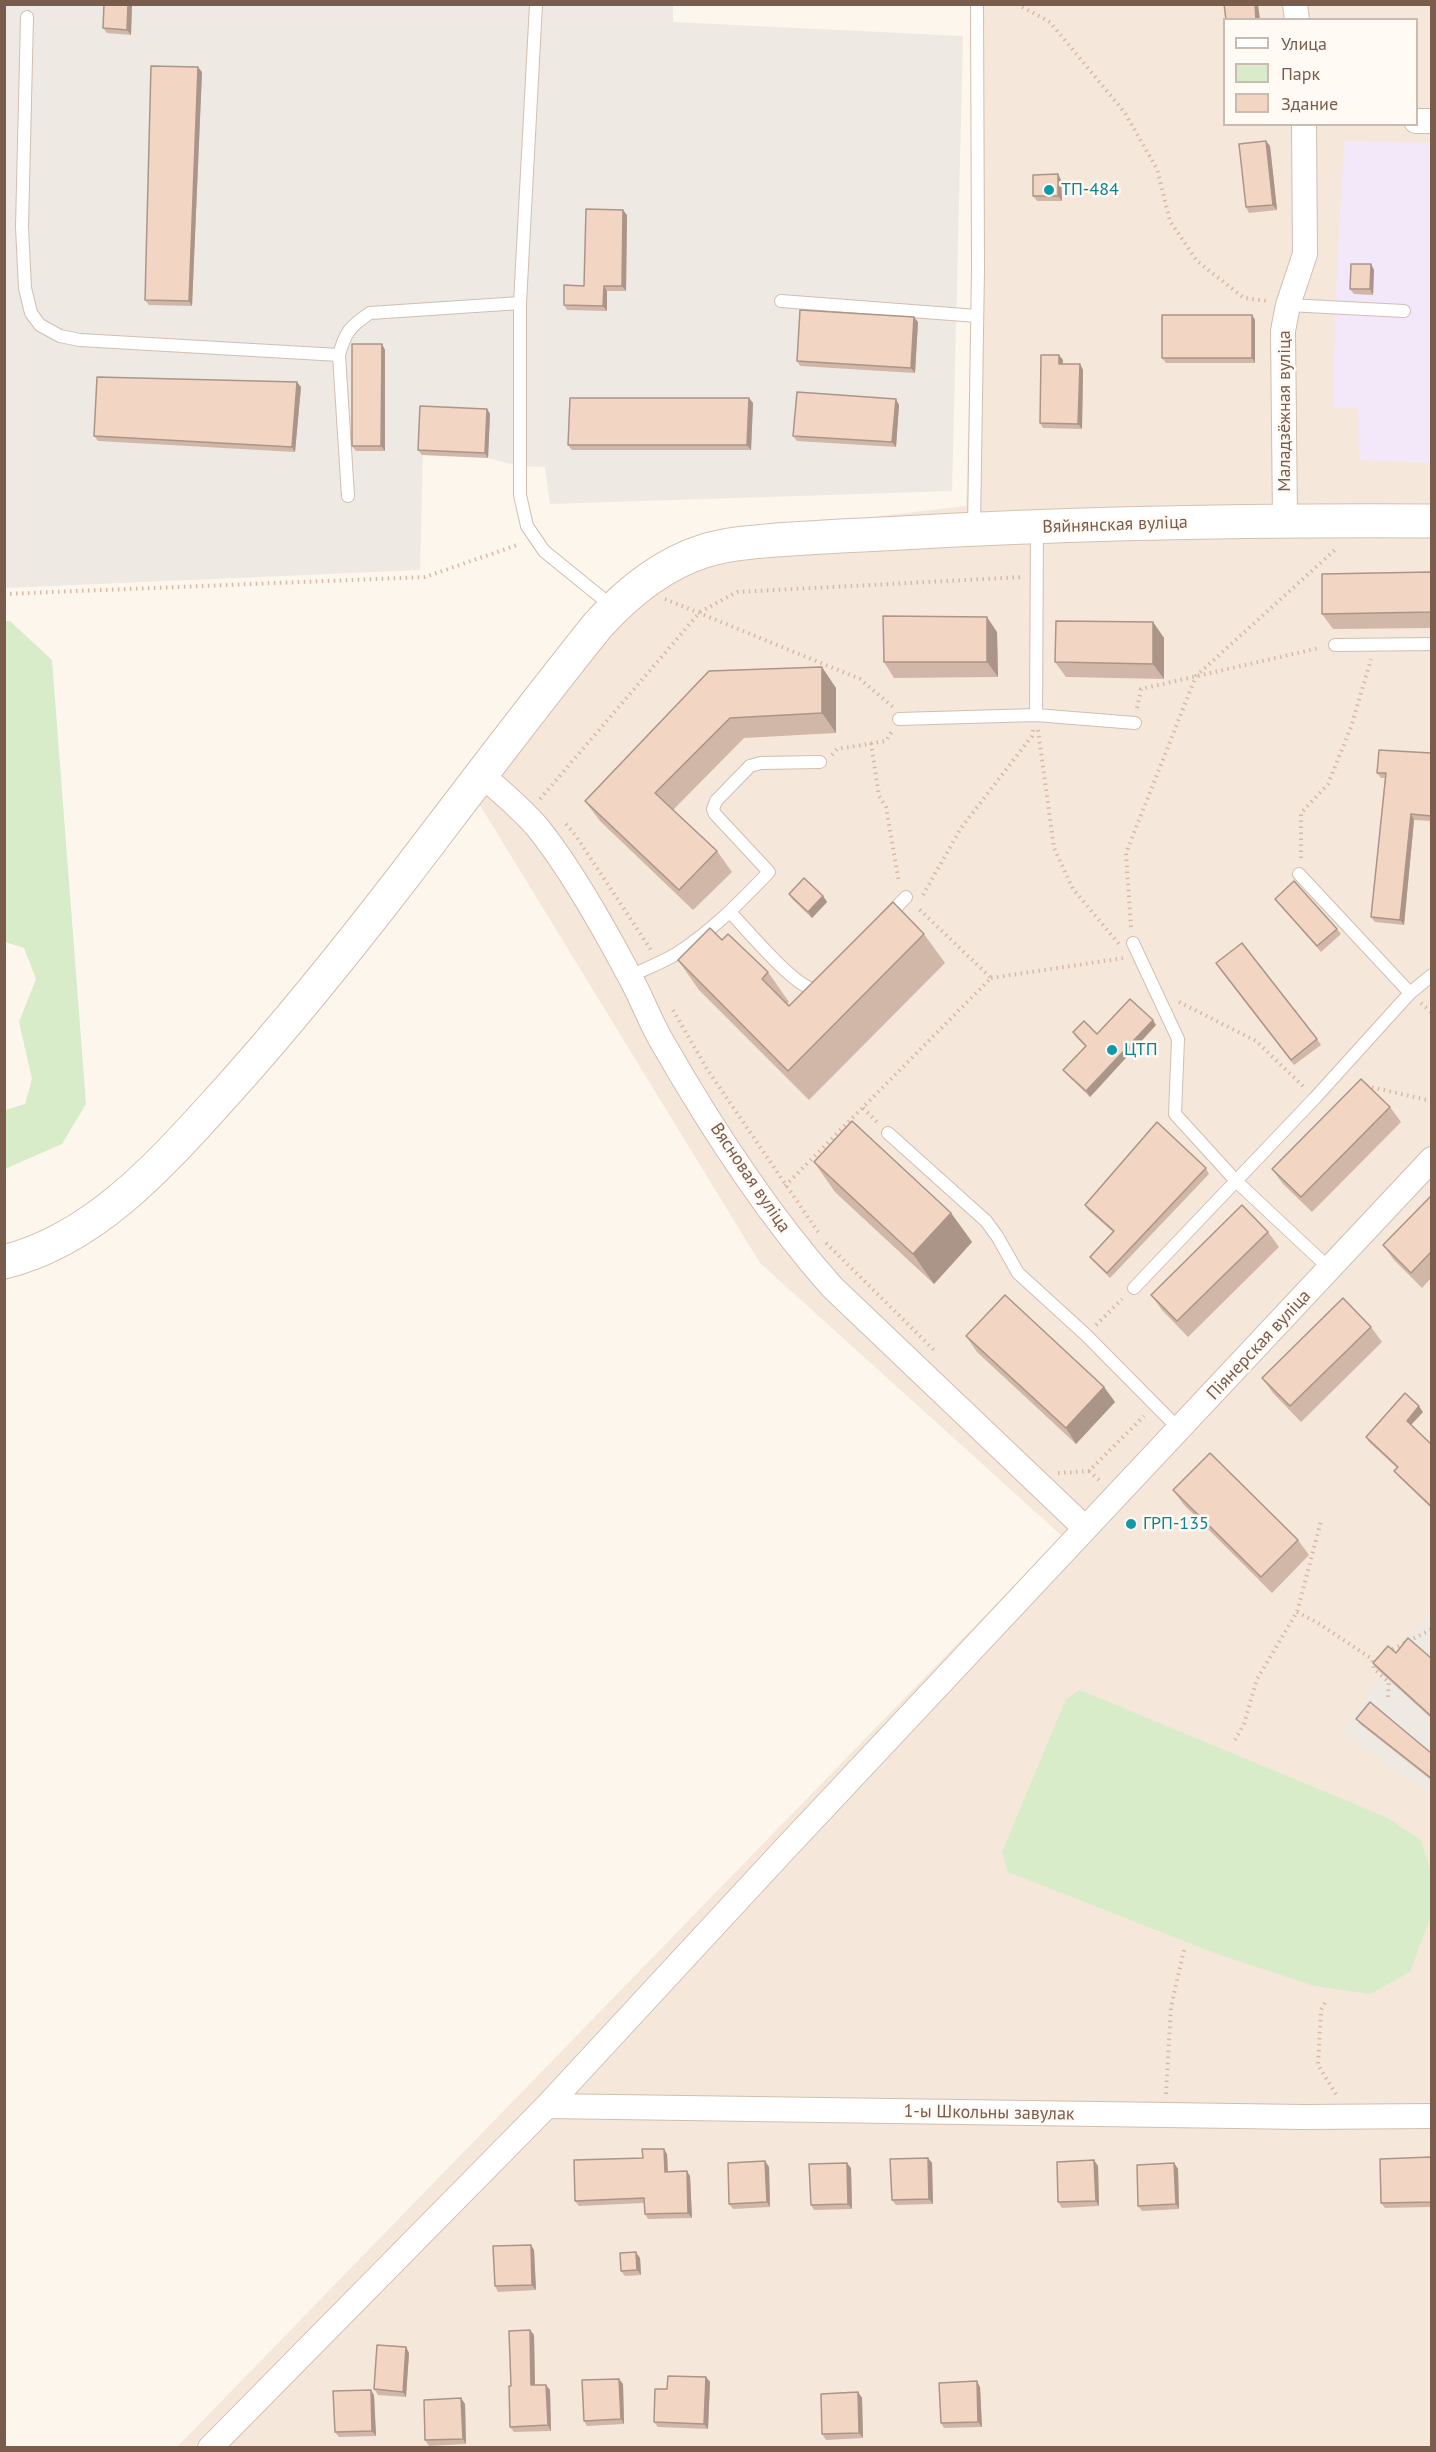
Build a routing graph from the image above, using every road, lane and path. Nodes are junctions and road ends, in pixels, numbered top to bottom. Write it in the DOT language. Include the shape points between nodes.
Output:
graph roads {
  1 [pos="536,4"];
  2 [pos="977,4"];
  3 [pos="1017,4"];
  4 [pos="27,17"];
  5 [pos="1304,126"];
  6 [pos="782,302"];
  7 [pos="520,303"];
  8 [pos="1288,305"];
  9 [pos="1404,311"];
  10 [pos="977,316"];
  11 [pos="339,355"];
  12 [pos="348,496"];
  13 [pos="1285,520"];
  14 [pos="1368,521"];
  15 [pos="1431,521"];
  16 [pos="1037,527"];
  17 [pos="974,529"];
  18 [pos="535,539"];
  19 [pos="1037,577"];
  20 [pos="4,594"];
  21 [pos="625,598"];
  22 [pos="700,612"];
  23 [pos="1431,644"];
  24 [pos="1335,645"];
  25 [pos="1375,645"];
  26 [pos="1196,676"];
  27 [pos="1036,715"];
  28 [pos="903,719"];
  29 [pos="1135,723"];
  30 [pos="871,744"];
  31 [pos="823,763"];
  32 [pos="482,775"];
  33 [pos="548,805"];
  34 [pos="533,806"];
  35 [pos="562,820"];
  36 [pos="1299,874"];
  37 [pos="906,897"];
  38 [pos="922,897"];
  39 [pos="730,912"];
  40 [pos="875,930"];
  41 [pos="1132,943"];
  42 [pos="1138,955"];
  43 [pos="659,962"];
  44 [pos="1431,975"];
  45 [pos="630,976"];
  46 [pos="991,978"];
  47 [pos="831,979"];
  48 [pos="1154,989"];
  49 [pos="1410,993"];
  50 [pos="672,1008"];
  51 [pos="1333,1078"];
  52 [pos="1315,1098"];
  53 [pos="1431,1101"];
  54 [pos="888,1133"];
  55 [pos="1431,1159"];
  56 [pos="1236,1181"];
  57 [pos="787,1185"];
  58 [pos="768,1206"];
  59 [pos="4,1262"];
  60 [pos="1330,1269"];
  61 [pos="1134,1288"];
  62 [pos="1086,1335"];
  63 [pos="940,1356"];
  64 [pos="1155,1405"];
  65 [pos="1180,1430"];
  66 [pos="1057,1473"];
  67 [pos="1320,1521"];
  68 [pos="1085,1528"];
  69 [pos="1297,1612"];
  70 [pos="1431,1629"];
  71 [pos="1384,1656"];
  72 [pos="1379,1663"];
  73 [pos="1374,1669"];
  74 [pos="1388,1697"];
  75 [pos="1235,1740"];
  76 [pos="1185,1950"];
  77 [pos="1325,2003"];
  78 [pos="547,2106"];
  79 [pos="1165,2115"];
  80 [pos="1431,2116"];
  81 [pos="1350,2117"];
  82 [pos="210,2448"];
  1 -- 7 [label="lane"];
  2 -- 10 [label="lane"];
  3 -- 8 [label="path" via="1050,22 1125,113 1157,170 1170,221 1197,261 1244,297"];
  4 -- 11 [label="lane" via="22,260 31,313 40,325 60,336 80,340"];
  5 -- 8 [label="street, Маладзёжная вуліца" via="1305,254"];
  6 -- 10 [label="lane"];
  7 -- 11 [label="lane" via="369,313 344,337"];
  7 -- 18 [label="lane" via="520,485 527,526"];
  8 -- 9 [label="lane"];
  8 -- 13 [label="street, Маладзёжная вуліца" via="1283,331"];
  10 -- 17 [label="lane"];
  11 -- 12 [label="lane"];
  13 -- 14 [label="street, Вяйнянская вуліца"];
  13 -- 16 [label="street, Вяйнянская вуліца"];
  14 -- 15 [label="street, Вяйнянская вуліца"];
  14 -- 26 [label="path"];
  16 -- 17 [label="street, Вяйнянская вуліца"];
  16 -- 19 [label="lane"];
  17 -- 21 [label="street, Вяйнянская вуліца" via="798,538 707,550 674,564"];
  18 -- 20 [label="path" via="425,577"];
  18 -- 21 [label="lane" via="558,564"];
  19 -- 22 [label="path" via="737,592"];
  19 -- 27 [label="lane"];
  21 -- 22 [label="path"];
  21 -- 32 [label="street, Вяйнянская вуліца"];
  22 -- 28 [label="path" via="861,679"];
  22 -- 34 [label="path"];
  23 -- 25 [label="lane"];
  24 -- 25 [label="lane"];
  24 -- 26 [label="path"];
  25 -- 36 [label="path" via="1351,727 1328,784 1301,813"];
  26 -- 29 [label="path" via="1140,689"];
  26 -- 41 [label="path" via="1126,853"];
  27 -- 28 [label="lane"];
  27 -- 29 [label="lane"];
  27 -- 38 [label="path" via="1032,736 961,828"];
  27 -- 42 [label="path" via="1054,848 1073,889 1115,941"];
  28 -- 30 [label="path" via="886,741"];
  30 -- 31 [label="path" via="837,749"];
  30 -- 37 [label="path" via="897,879"];
  31 -- 39 [label="lane" via="750,766 716,801 715,814 769,872"];
  32 -- 34 [label="street, Вясновая вуліца"];
  32 -- 59 [label="street, Вяйнянская вуліца" via="294,1015 159,1162 84,1226 49,1246"];
  33 -- 34 [label="path"];
  34 -- 45 [label="street, Вясновая вуліца" via="561,862"];
  35 -- 43 [label="path"];
  36 -- 49 [label="lane"];
  37 -- 40 [label="lane"];
  37 -- 46 [label="path"];
  39 -- 43 [label="lane" via="701,937"];
  39 -- 47 [label="lane" via="804,984 812,989 824,987"];
  41 -- 42 [label="lane"];
  42 -- 46 [label="path"];
  42 -- 48 [label="lane"];
  43 -- 45 [label="lane"];
  44 -- 49 [label="lane"];
  45 -- 58 [label="street, Вясновая вуліца" via="699,1103"];
  46 -- 57 [label="path"];
  48 -- 52 [label="path" via="1256,1041"];
  48 -- 56 [label="lane" via="1178,1039 1175,1114"];
  49 -- 51 [label="lane"];
  50 -- 57 [label="path" via="707,1069"];
  51 -- 52 [label="lane"];
  51 -- 53 [label="path"];
  52 -- 56 [label="lane"];
  54 -- 62 [label="lane" via="986,1221 1018,1273"];
  55 -- 60 [label="street, Піянерская вуліца"];
  56 -- 60 [label="lane"];
  56 -- 61 [label="lane"];
  57 -- 58 [label="path"];
  57 -- 63 [label="path" via="822,1239"];
  58 -- 68 [label="street, Вясновая вуліца" via="832,1287"];
  60 -- 65 [label="street, Піянерская вуліца"];
  61 -- 62 [label="path"];
  62 -- 64 [label="lane"];
  64 -- 65 [label="lane"];
  64 -- 66 [label="path" via="1089,1471"];
  65 -- 68 [label="street, Піянерская вуліца"];
  67 -- 69 [label="path"];
  68 -- 78 [label="street, Піянерская вуліца"];
  69 -- 73 [label="path" via="1372,1659"];
  69 -- 75 [label="path" via="1257,1679 1244,1724"];
  70 -- 71 [label="path"];
  72 -- 73 [label="path"];
  73 -- 74 [label="path" via="1389,1682"];
  76 -- 79 [label="path" via="1171,2007"];
  77 -- 81 [label="path" via="1321,2010 1318,2065"];
  78 -- 79 [label="street, 1-ы Школьны завулак"];
  78 -- 82 [label="street, Піянерская вуліца"];
  79 -- 81 [label="street, 1-ы Школьны завулак"];
  80 -- 81 [label="street, 1-ы Школьны завулак"];
}
